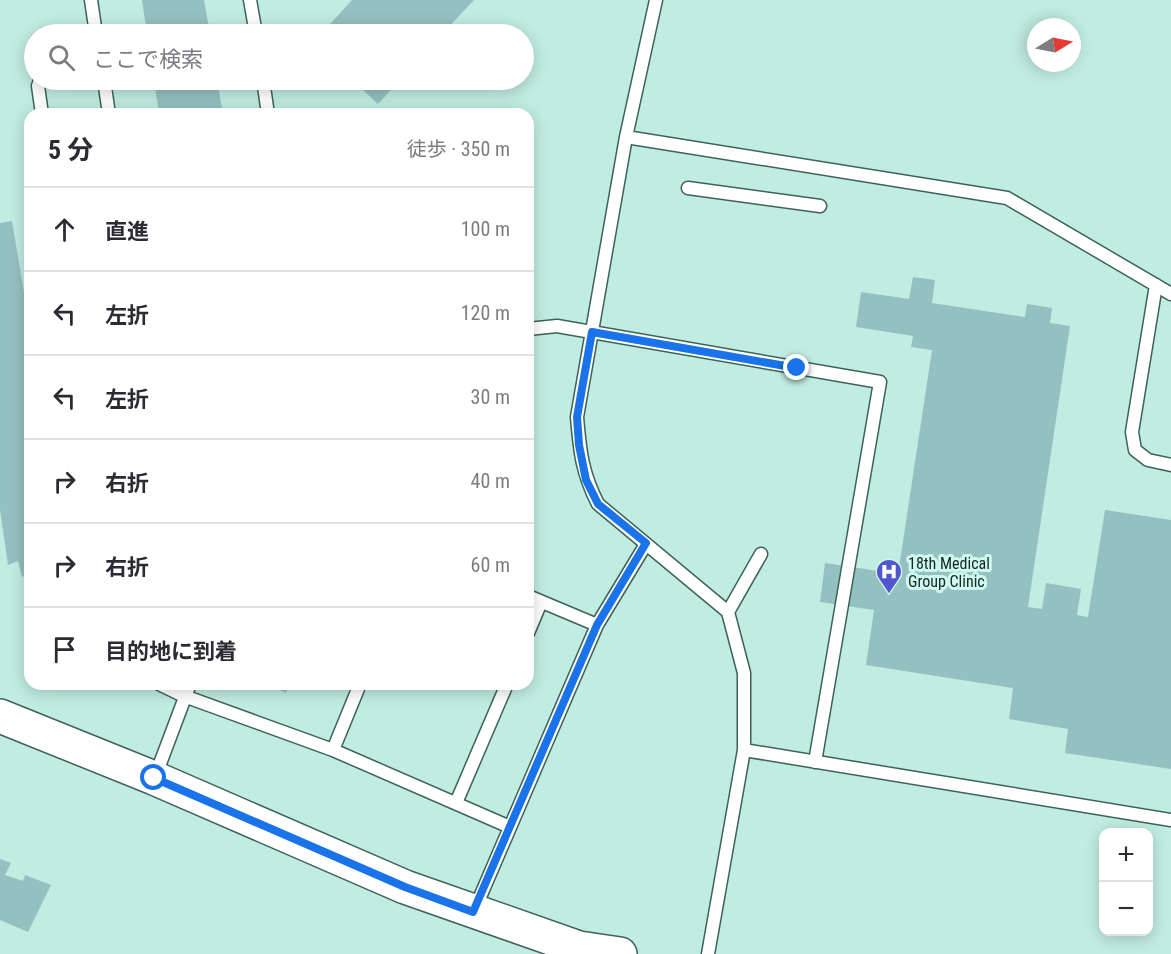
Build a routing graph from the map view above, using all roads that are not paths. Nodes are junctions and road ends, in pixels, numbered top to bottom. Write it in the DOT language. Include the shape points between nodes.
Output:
graph roads {
  1 [pos="91,0"];
  2 [pos="250,0"];
  3 [pos="657,0"];
  4 [pos="95,24"];
  5 [pos="254,24"];
  6 [pos="39,90"];
  7 [pos="105,90"];
  8 [pos="264,90"];
  9 [pos="41,108"];
  10 [pos="108,108"];
  11 [pos="267,108"];
  12 [pos="626,137"];
  13 [pos="688,188"];
  14 [pos="819,206"];
  15 [pos="1156,285"];
  16 [pos="1171,294"];
  17 [pos="534,328"];
  18 [pos="592,332"];
  19 [pos="1171,465"];
  20 [pos="646,543"];
  21 [pos="761,554"];
  22 [pos="534,599"];
  23 [pos="541,602"];
  24 [pos="728,612"];
  25 [pos="534,619"];
  26 [pos="597,625"];
  27 [pos="172,690"];
  28 [pos="187,690"];
  29 [pos="358,690"];
  30 [pos="504,690"];
  31 [pos="184,696"];
  32 [pos="0,716"];
  33 [pos="333,750"];
  34 [pos="744,750"];
  35 [pos="815,762"];
  36 [pos="154,778"];
  37 [pos="456,803"];
  38 [pos="1171,820"];
  39 [pos="510,827"];
  40 [pos="473,912"];
  41 [pos="620,954"];
  42 [pos="708,954"];
  1 -- 4 [label="lane"];
  2 -- 5 [label="lane"];
  3 -- 12 [label="lane"];
  6 -- 9 [label="lane"];
  7 -- 10 [label="lane"];
  8 -- 11 [label="lane"];
  12 -- 15 [label="lane" via="1007,198"];
  12 -- 18 [label="lane"];
  13 -- 14 [label="lane"];
  15 -- 16 [label="lane"];
  15 -- 19 [label="lane" via="1132,432 1135,450 1148,460"];
  17 -- 18 [label="lane" via="557,326"];
  18 -- 20 [label="lane" via="577,417 586,480 598,504"];
  18 -- 35 [label="lane" via="880,382"];
  20 -- 24 [label="lane"];
  20 -- 26 [label="lane"];
  21 -- 24 [label="lane"];
  22 -- 23 [label="lane"];
  23 -- 25 [label="lane"];
  23 -- 26 [label="lane"];
  24 -- 34 [label="lane" via="744,673"];
  26 -- 39 [label="lane"];
  27 -- 31 [label="lane"];
  28 -- 31 [label="lane"];
  29 -- 33 [label="lane"];
  30 -- 37 [label="lane"];
  31 -- 33 [label="lane"];
  31 -- 36 [label="lane"];
  32 -- 36 [label="street"];
  33 -- 37 [label="lane"];
  34 -- 35 [label="lane"];
  34 -- 42 [label="lane"];
  35 -- 38 [label="lane"];
  36 -- 40 [label="street" via="405,887"];
  37 -- 39 [label="lane"];
  39 -- 40 [label="lane"];
  40 -- 41 [label="street" via="579,948"];
}
